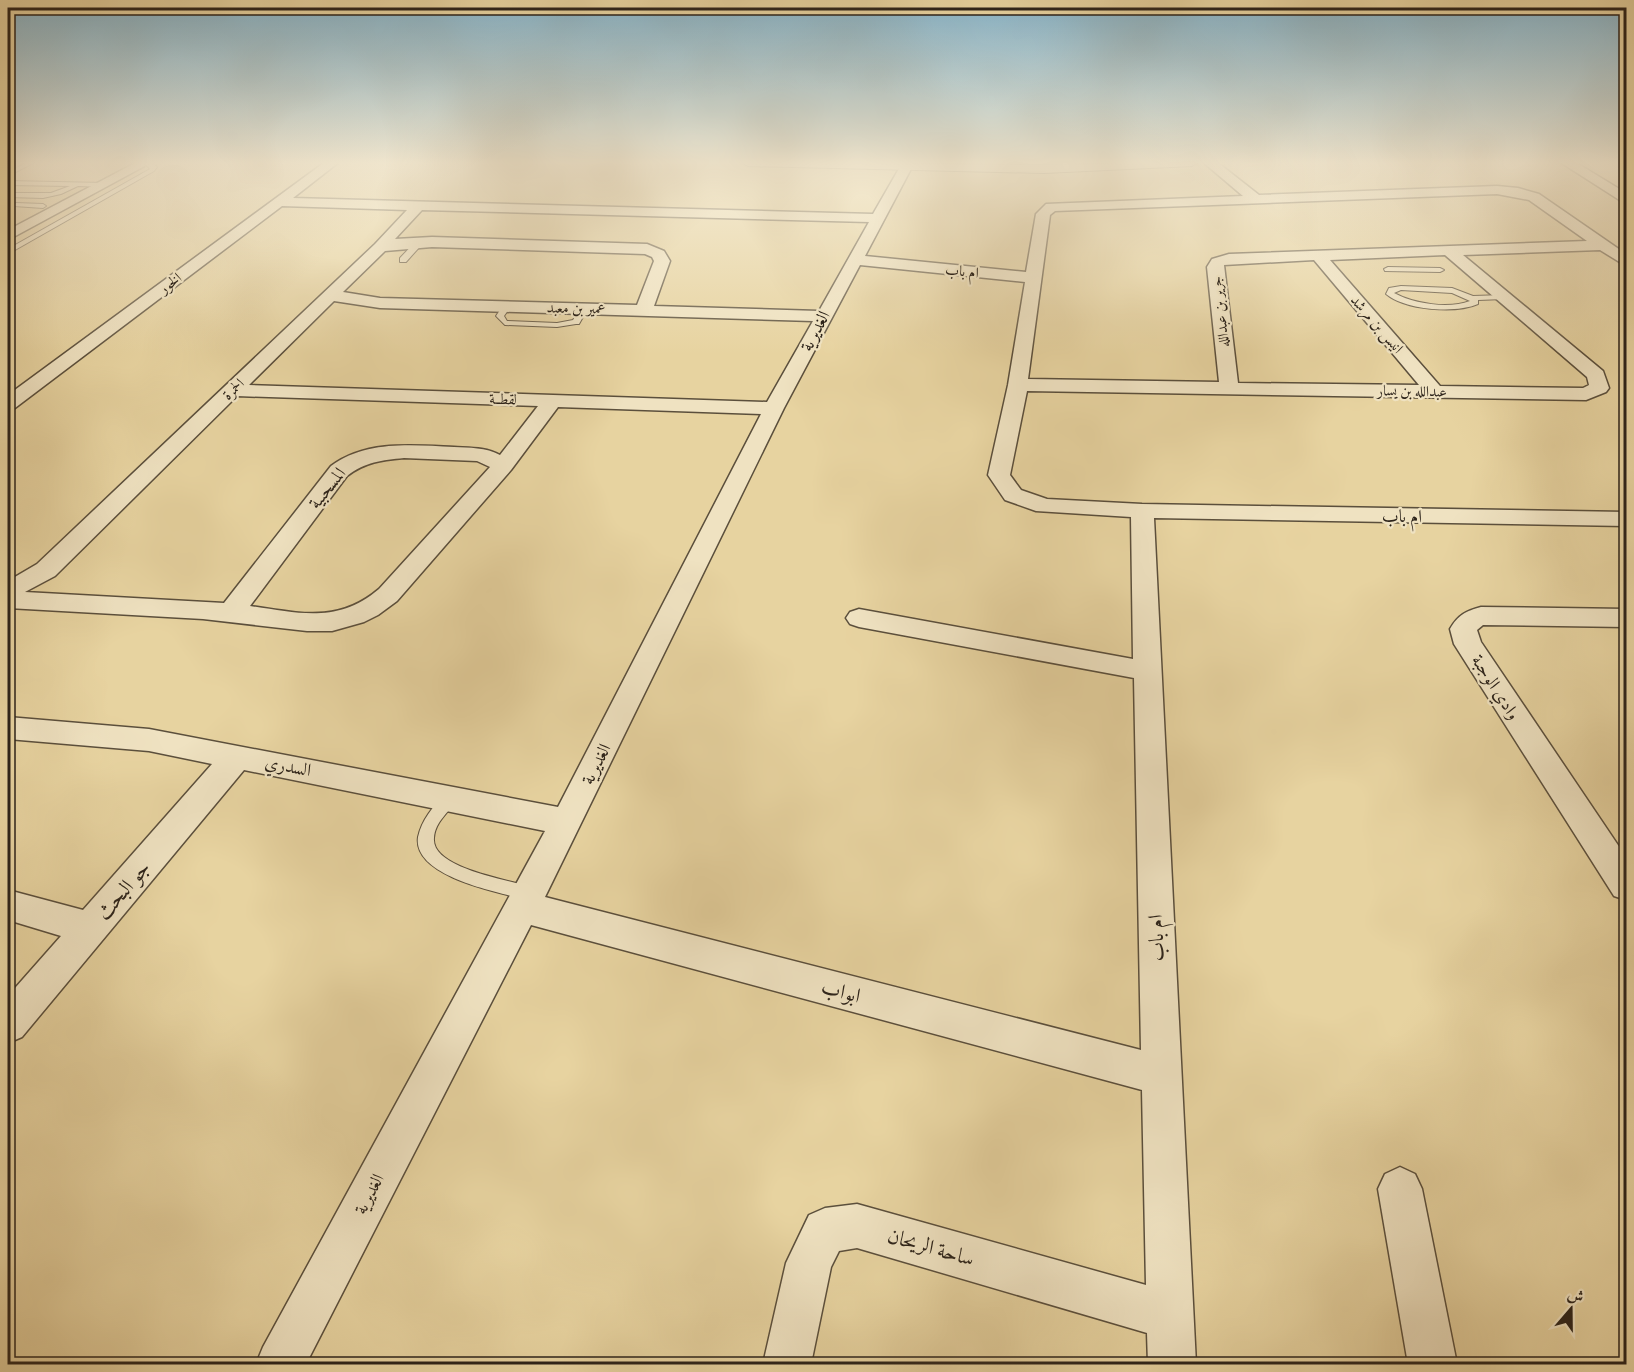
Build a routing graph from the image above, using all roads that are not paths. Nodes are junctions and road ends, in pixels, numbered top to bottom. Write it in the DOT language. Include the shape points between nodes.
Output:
graph roads {
  1 [pos="23,226"];
  2 [pos="27,226"];
  3 [pos="54,226"];
  4 [pos="247,226"];
  5 [pos="399,226"];
  6 [pos="872,226"];
  7 [pos="1041,226"];
  8 [pos="1575,226"];
  9 [pos="8,236"];
  10 [pos="8,241"];
  11 [pos="420,242"];
  12 [pos="1602,245"];
  13 [pos="380,247"];
  14 [pos="1448,250"];
  15 [pos="8,252"];
  16 [pos="1379,253"];
  17 [pos="1318,256"];
  18 [pos="403,260"];
  19 [pos="854,260"];
  20 [pos="1626,261"];
  21 [pos="1440,270"];
  22 [pos="1034,278"];
  23 [pos="330,295"];
  24 [pos="1504,297"];
  25 [pos="1473,298"];
  26 [pos="644,310"];
  27 [pos="823,316"];
  28 [pos="1018,385"];
  29 [pos="1229,387"];
  30 [pos="232,390"];
  31 [pos="1435,392"];
  32 [pos="552,401"];
  33 [pos="8,405"];
  34 [pos="774,408"];
  35 [pos="503,465"];
  36 [pos="1142,512"];
  37 [pos="1626,519"];
  38 [pos="46,570"];
  39 [pos="8,591"];
  40 [pos="8,600"];
  41 [pos="46,602"];
  42 [pos="231,612"];
  43 [pos="859,618"];
  44 [pos="1626,618"];
  45 [pos="1147,671"];
  46 [pos="8,728"];
  47 [pos="238,756"];
  48 [pos="450,798"];
  49 [pos="567,822"];
  50 [pos="1625,880"];
  51 [pos="524,900"];
  52 [pos="8,905"];
  53 [pos="90,928"];
  54 [pos="8,1024"];
  55 [pos="1161,1075"];
  56 [pos="1400,1189"];
  57 [pos="1170,1316"];
  58 [pos="280,1365"];
  59 [pos="787,1365"];
  60 [pos="1172,1365"];
  61 [pos="1433,1365"];
  1 -- 9 [label="street"];
  2 -- 10 [label="street"];
  3 -- 15 [label="lane"];
  4 -- 33 [label="street, الخور"];
  5 -- 13 [label="street, الحمرة"];
  6 -- 19 [label="street, الغديرية"];
  7 -- 22 [label="street, ام باب"];
  8 -- 12 [label="street, ام باب"];
  11 -- 13 [label="street"];
  11 -- 18 [label="lane"];
  11 -- 26 [label="street" via="654,251 662,261"];
  12 -- 14 [label="street, جرير بن عبدالله"];
  12 -- 20 [label="street, ام باب"];
  13 -- 23 [label="street, الحمرة"];
  14 -- 16 [label="street, جرير بن عبدالله"];
  14 -- 24 [label="street, عبدالله بن يسار"];
  16 -- 17 [label="street, جرير بن عبدالله"];
  16 -- 21 [label="lane" via="1392,269"];
  17 -- 29 [label="street, جرير بن عبدالله" via="1218,262 1215,267"];
  17 -- 31 [label="street, انيس بن مرشد"];
  19 -- 22 [label="street, ام باب"];
  19 -- 27 [label="street, الغديرية"];
  22 -- 28 [label="street, ام باب"];
  23 -- 26 [label="street, عمير بن معبد" via="373,303"];
  23 -- 30 [label="street, الحمرة"];
  24 -- 25 [label="lane"];
  24 -- 31 [label="street, عبدالله بن يسار" via="1596,375 1599,388 1586,394"];
  25 -- 25 [label="lane" via="1446,290 1401,288 1390,294 1406,303 1419,304 1465,306 1475,302"];
  26 -- 27 [label="street, عمير بن معبد"];
  27 -- 34 [label="street, الغديرية"];
  28 -- 29 [label="street, عبدالله بن يسار"];
  28 -- 36 [label="street, ام باب" via="999,475 1013,495 1044,506"];
  29 -- 31 [label="street, عبدالله بن يسار"];
  30 -- 32 [label="street, لقطــة"];
  30 -- 38 [label="street, الحمرة"];
  32 -- 34 [label="street, لقطــة"];
  32 -- 35 [label="street"];
  34 -- 49 [label="street, الغديرية"];
  35 -- 42 [label="street" via="388,595 370,610 344,620 317,622"];
  35 -- 42 [label="street, المسحبية" via="477,455 377,453 354,459 339,471"];
  36 -- 37 [label="street, ام باب"];
  36 -- 45 [label="street, ام باب"];
  38 -- 39 [label="street, الحمرة"];
  38 -- 41 [label="street" via="41,587"];
  40 -- 41 [label="street"];
  41 -- 42 [label="street"];
  43 -- 45 [label="street"];
  44 -- 50 [label="street, وادي الوجبة" via="1481,616 1463,629 1468,644"];
  45 -- 55 [label="street, ام باب"];
  46 -- 47 [label="street, السدري" via="149,740"];
  47 -- 48 [label="street, السدري"];
  47 -- 53 [label="street, جو البحث"];
  48 -- 49 [label="street, السدري"];
  48 -- 51 [label="lane" via="437,810 426,839 437,864"];
  49 -- 51 [label="street, الغديرية"];
  51 -- 55 [label="street, ابواب"];
  51 -- 58 [label="street, الغديرية"];
  52 -- 53 [label="street"];
  53 -- 54 [label="street, جو البحث"];
  55 -- 57 [label="street, ام باب"];
  56 -- 61 [label="street"];
  57 -- 59 [label="street, ساحة الريحان" via="857,1226 825,1231 809,1263"];
  57 -- 60 [label="street, ام باب"];
}
